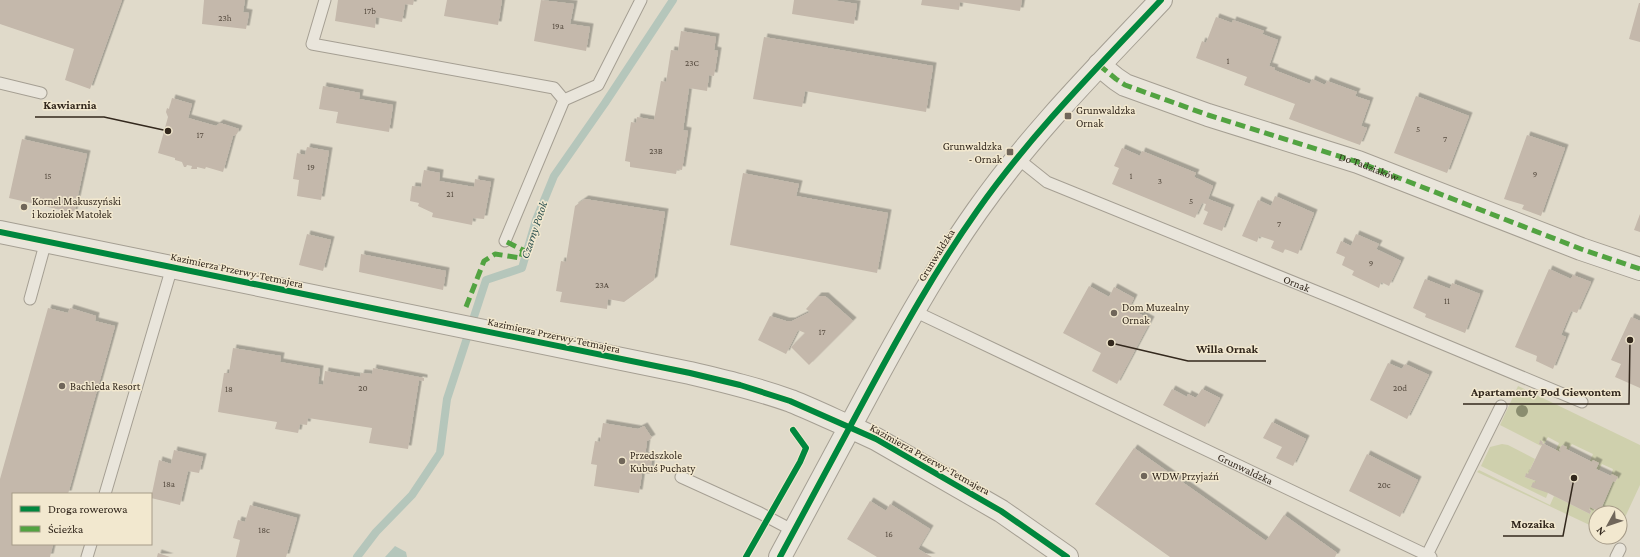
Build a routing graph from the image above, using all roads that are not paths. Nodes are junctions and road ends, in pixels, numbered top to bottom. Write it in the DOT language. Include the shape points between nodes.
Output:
graph roads {
  1 [pos="325,0"];
  2 [pos="641,0"];
  3 [pos="1161,0"];
  4 [pos="1099,65"];
  5 [pos="0,83"];
  6 [pos="41,93"];
  7 [pos="564,100"];
  8 [pos="1017,158"];
  9 [pos="0,232"];
  10 [pos="46,241"];
  11 [pos="505,241"];
  12 [pos="172,267"];
  13 [pos="1640,269"];
  14 [pos="30,299"];
  15 [pos="914,311"];
  16 [pos="1582,402"];
  17 [pos="1501,406"];
  18 [pos="850,427"];
  19 [pos="681,477"];
  20 [pos="106,493"];
  21 [pos="794,531"];
  22 [pos="91,545"];
  23 [pos="1429,556"];
  24 [pos="87,557"];
  25 [pos="780,557"];
  26 [pos="1066,557"];
  1 -- 7 [label="lane" via="312,44 554,88"];
  2 -- 7 [label="lane" via="598,85"];
  3 -- 4 [label="street, Grunwaldzka"];
  4 -- 8 [label="street, Grunwaldzka"];
  4 -- 13 [label="street, Do Tadziaków" via="1125,85 1208,115 1358,162 1581,249"];
  5 -- 6 [label="lane"];
  7 -- 11 [label="lane"];
  8 -- 15 [label="street, Grunwaldzka" via="962,233"];
  8 -- 16 [label="lane, Ornak" via="1047,182"];
  9 -- 10 [label="street, Kazimierza Przerwy-Tetmajera"];
  10 -- 12 [label="street, Kazimierza Przerwy-Tetmajera"];
  10 -- 14 [label="lane"];
  12 -- 18 [label="street, Kazimierza Przerwy-Tetmajera" via="690,373 740,385 797,404"];
  12 -- 20 [label="lane"];
  15 -- 18 [label="street, Grunwaldzka"];
  15 -- 23 [label="lane, Grunwaldzka"];
  17 -- 23 [label="lane, Grunwaldzka"];
  18 -- 21 [label="street, Grunwaldzka"];
  18 -- 26 [label="street, Kazimierza Przerwy-Tetmajera" via="1001,511"];
  19 -- 21 [label="lane"];
  21 -- 25 [label="street, Grunwaldzka"];
  22 -- 24 [label="lane"];
}
